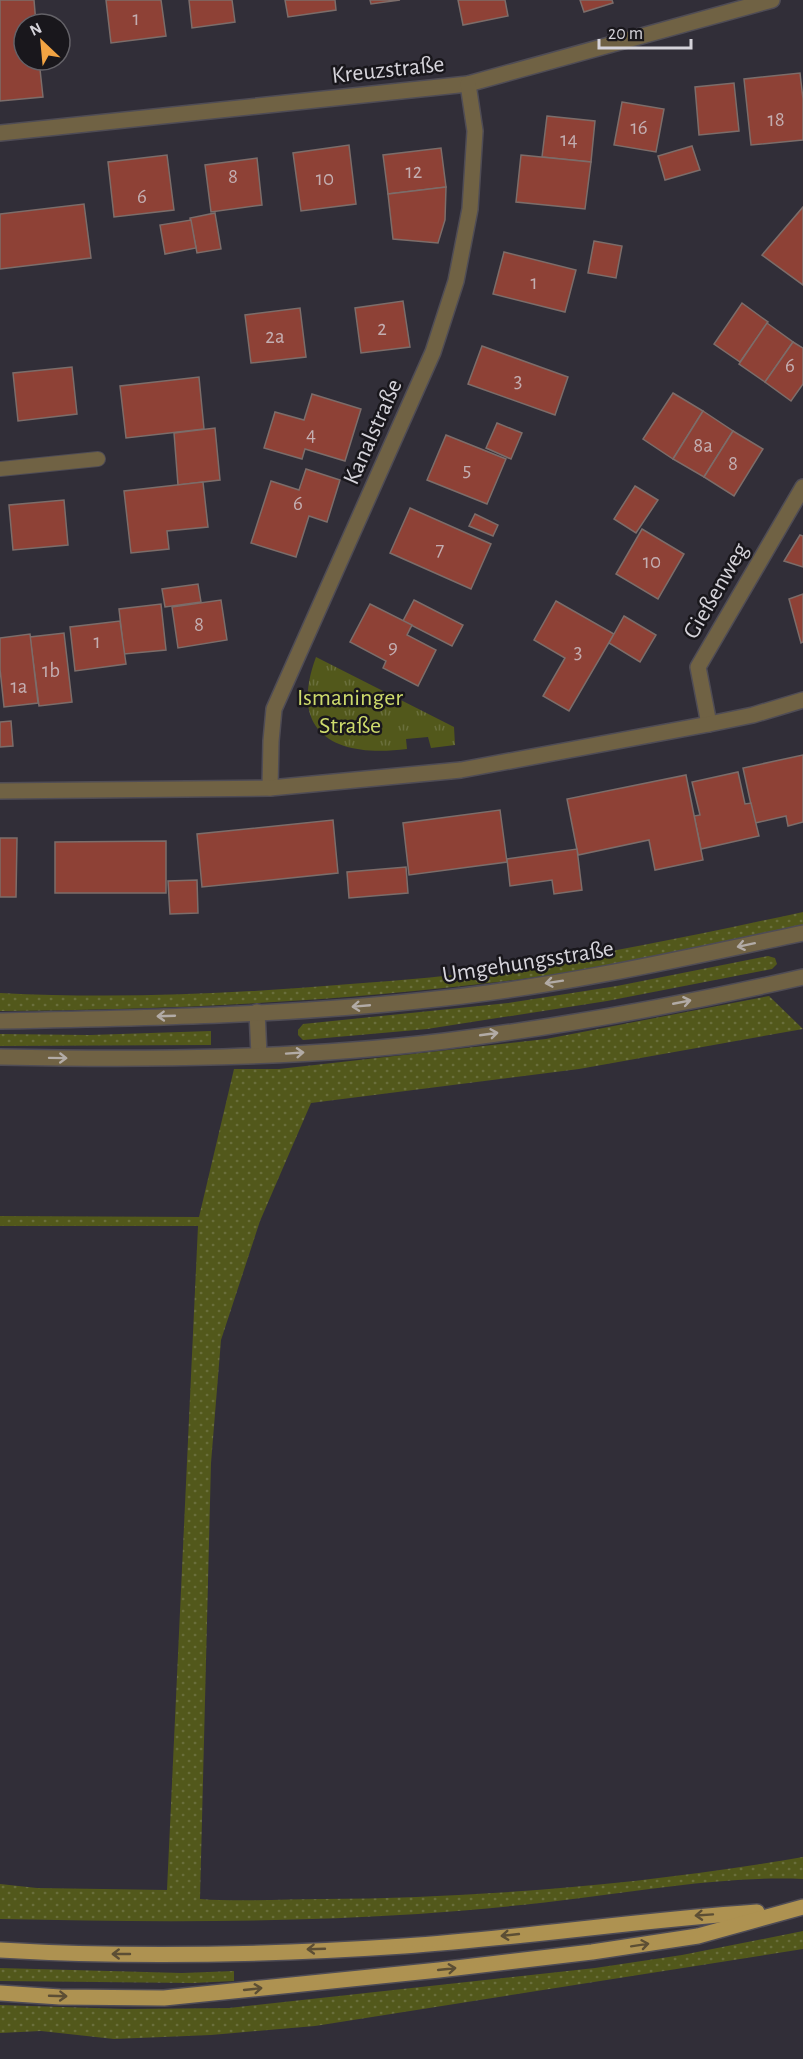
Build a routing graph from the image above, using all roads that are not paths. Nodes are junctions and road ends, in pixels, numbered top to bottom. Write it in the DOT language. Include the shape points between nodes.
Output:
graph roads {
  1 [pos="772,0"];
  2 [pos="468,84"];
  3 [pos="0,133"];
  4 [pos="98,459"];
  5 [pos="0,469"];
  6 [pos="803,487"];
  7 [pos="803,700"];
  8 [pos="710,724"];
  9 [pos="270,788"];
  10 [pos="0,790"];
  11 [pos="803,933"];
  12 [pos="803,977"];
  13 [pos="257,1012"];
  14 [pos="0,1020"];
  15 [pos="259,1055"];
  16 [pos="0,1057"];
  17 [pos="803,1906"];
  18 [pos="783,1910"];
  19 [pos="0,1950"];
  20 [pos="0,1993"];
  1 -- 2 [label="street, Kreuzstraße"];
  2 -- 3 [label="street, Kreuzstraße"];
  2 -- 9 [label="street, Kanalstraße" via="475,131 470,209 456,281 433,352 274,709"];
  4 -- 5 [label="lane"];
  6 -- 8 [label="street, Gießenweg" via="698,667"];
  7 -- 8 [label="street"];
  8 -- 9 [label="street" via="461,770"];
  9 -- 10 [label="street"];
  11 -- 13 [label="street, Umgehungsstraße, one-way" via="657,964 446,998"];
  15 -- 12 [label="street, one-way" via="444,1041 593,1019"];
  13 -- 14 [label="street, Umgehungsstraße, one-way"];
  13 -- 15 [label="street"];
  16 -- 15 [label="street, one-way"];
  17 -- 18 [label="main road"];
  18 -- 19 [label="main road, one-way" via="405,1946 116,1954"];
  20 -- 18 [label="main road, one-way" via="164,1998 394,1974 698,1936"];
}
